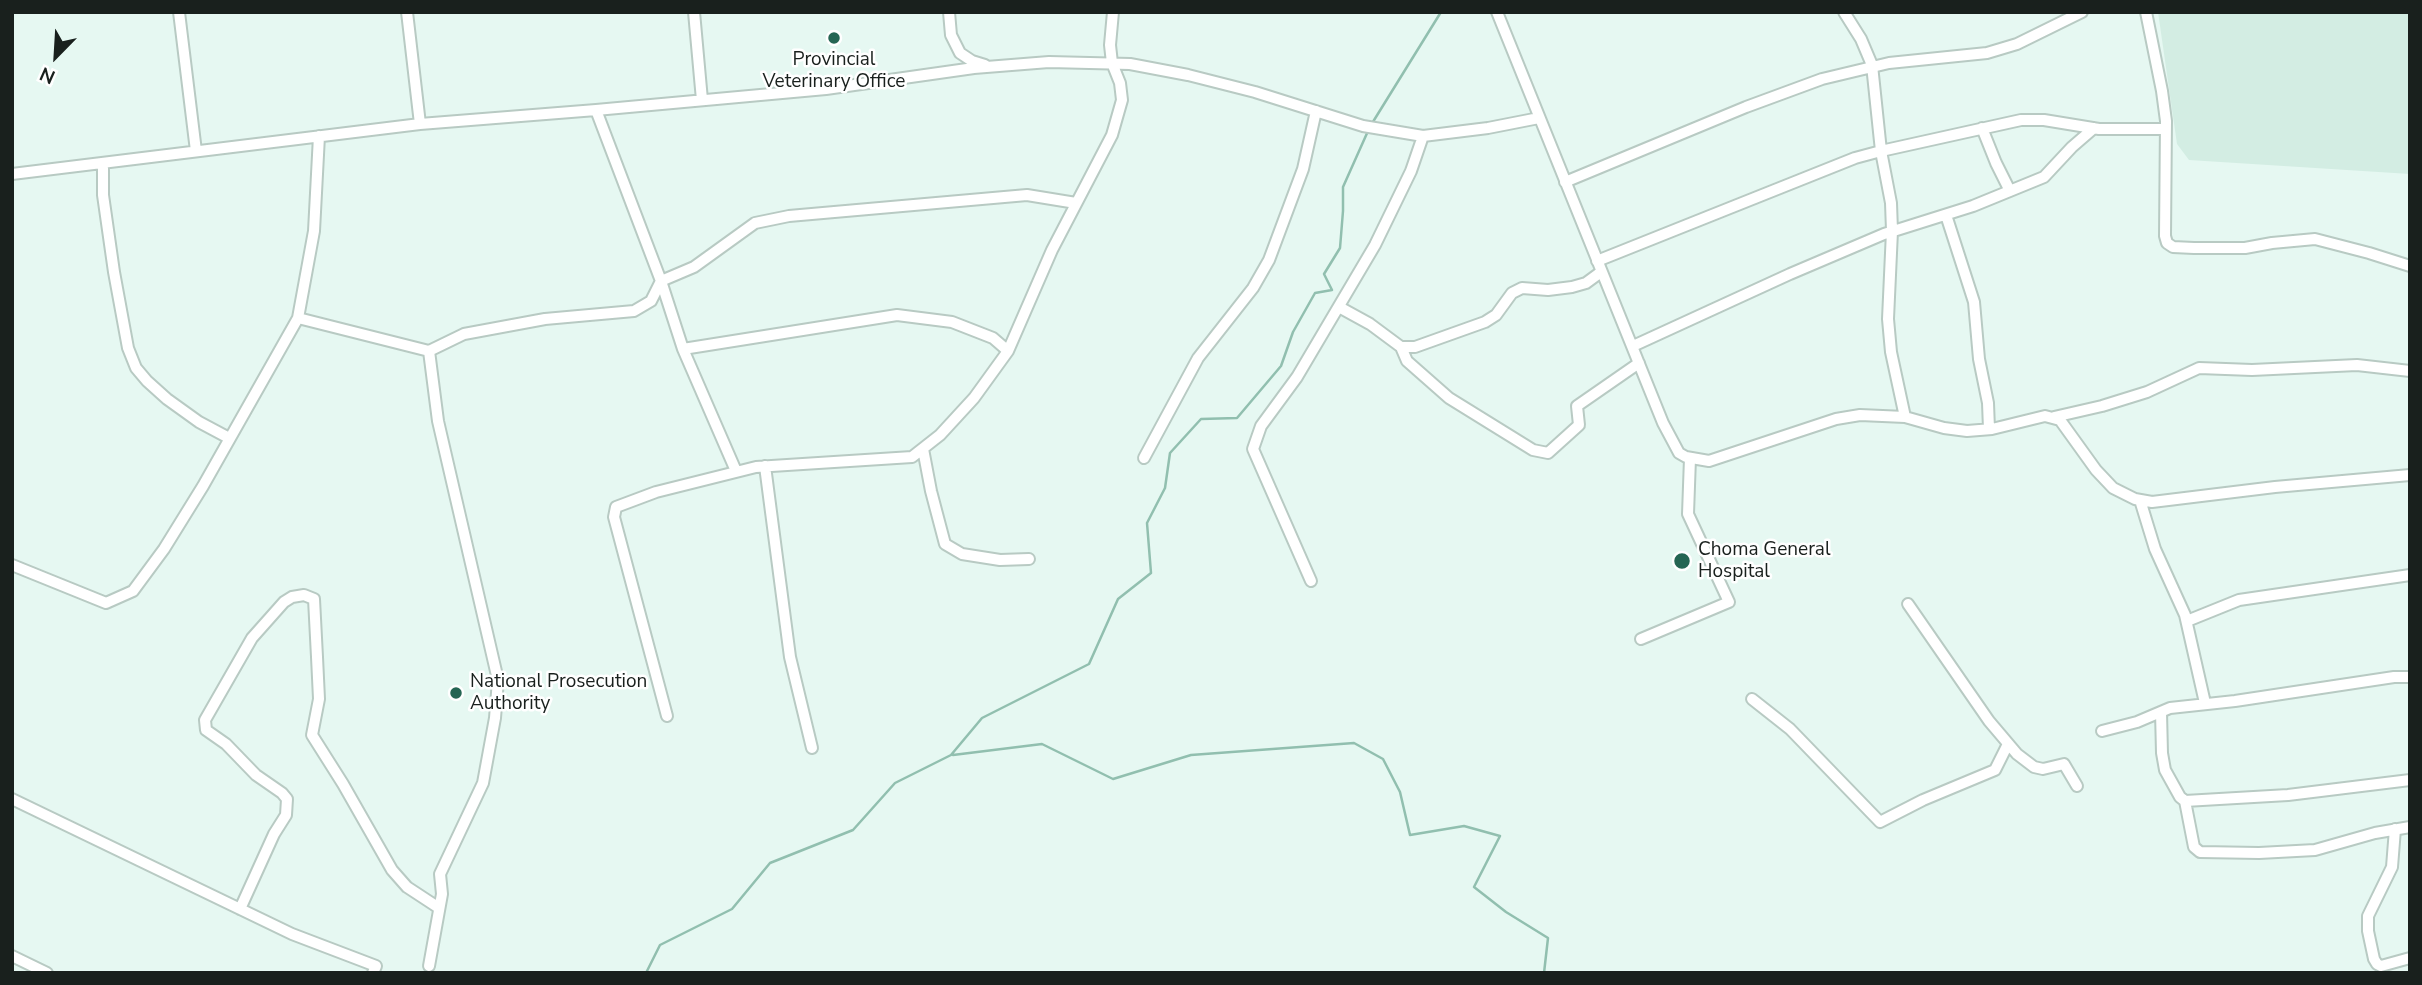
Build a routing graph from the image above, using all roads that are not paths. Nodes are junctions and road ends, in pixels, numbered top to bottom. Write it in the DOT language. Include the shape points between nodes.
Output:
graph roads {
  1 [pos="179,12"];
  2 [pos="407,12"];
  3 [pos="694,12"];
  4 [pos="948,12"];
  5 [pos="1113,12"];
  6 [pos="1497,12"];
  7 [pos="1844,12"];
  8 [pos="2082,12"];
  9 [pos="2146,12"];
  10 [pos="1112,63"];
  11 [pos="1872,65"];
  12 [pos="991,67"];
  13 [pos="702,100"];
  14 [pos="597,110"];
  15 [pos="1316,111"];
  16 [pos="1539,118"];
  17 [pos="420,124"];
  18 [pos="1982,128"];
  19 [pos="2094,128"];
  20 [pos="2166,129"];
  21 [pos="320,136"];
  22 [pos="1423,136"];
  23 [pos="196,151"];
  24 [pos="1881,151"];
  25 [pos="103,163"];
  26 [pos="12,174"];
  27 [pos="1565,182"];
  28 [pos="2010,191"];
  29 [pos="1076,203"];
  30 [pos="1946,215"];
  31 [pos="1892,232"];
  32 [pos="1599,267"];
  33 [pos="2410,267"];
  34 [pos="661,281"];
  35 [pos="1339,307"];
  36 [pos="299,318"];
  37 [pos="1633,346"];
  38 [pos="1401,347"];
  39 [pos="683,349"];
  40 [pos="429,351"];
  41 [pos="1008,351"];
  42 [pos="1639,363"];
  43 [pos="2410,371"];
  44 [pos="1905,417"];
  45 [pos="2054,417"];
  46 [pos="1989,429"];
  47 [pos="229,438"];
  48 [pos="923,449"];
  49 [pos="1144,458"];
  50 [pos="1690,458"];
  51 [pos="765,466"];
  52 [pos="736,471"];
  53 [pos="2410,475"];
  54 [pos="2140,500"];
  55 [pos="1029,559"];
  56 [pos="12,565"];
  57 [pos="2410,575"];
  58 [pos="1311,581"];
  59 [pos="1908,604"];
  60 [pos="2187,621"];
  61 [pos="1641,639"];
  62 [pos="2410,677"];
  63 [pos="1752,699"];
  64 [pos="2205,704"];
  65 [pos="2161,712"];
  66 [pos="667,716"];
  67 [pos="2102,731"];
  68 [pos="2008,744"];
  69 [pos="812,748"];
  70 [pos="2410,780"];
  71 [pos="2077,786"];
  72 [pos="12,799"];
  73 [pos="2185,800"];
  74 [pos="2410,827"];
  75 [pos="2395,829"];
  76 [pos="439,908"];
  77 [pos="240,909"];
  78 [pos="12,956"];
  79 [pos="2410,958"];
  80 [pos="429,966"];
  81 [pos="47,973"];
  82 [pos="373,973"];
  1 -- 23 [label="street"];
  2 -- 17 [label="street"];
  3 -- 13 [label="street"];
  4 -- 12 [label="street" via="960,54"];
  5 -- 10 [label="street"];
  6 -- 16 [label="street"];
  7 -- 11 [label="street"];
  8 -- 11 [label="street" via="1987,54"];
  9 -- 20 [label="street"];
  10 -- 12 [label="street"];
  10 -- 15 [label="street" via="1188,75"];
  10 -- 29 [label="street" via="1122,100 1112,135"];
  11 -- 24 [label="street"];
  11 -- 27 [label="street" via="1796,88"];
  12 -- 13 [label="street"];
  13 -- 14 [label="street"];
  14 -- 17 [label="street"];
  14 -- 34 [label="street"];
  15 -- 22 [label="street" via="1363,126"];
  15 -- 49 [label="street" via="1303,169 1269,260 1198,358"];
  16 -- 22 [label="street"];
  16 -- 27 [label="street"];
  17 -- 21 [label="street"];
  18 -- 19 [label="street" via="2030,120"];
  18 -- 24 [label="street"];
  18 -- 28 [label="street"];
  19 -- 20 [label="street"];
  19 -- 28 [label="street" via="2044,177"];
  20 -- 33 [label="street" via="2165,240 2170,245 2245,248 2315,239"];
  21 -- 23 [label="street"];
  21 -- 36 [label="street" via="314,231"];
  22 -- 35 [label="street" via="1376,245"];
  23 -- 25 [label="street"];
  24 -- 31 [label="street"];
  24 -- 32 [label="street" via="1831,167"];
  25 -- 26 [label="street"];
  25 -- 47 [label="street" via="114,272 136,368 167,399"];
  27 -- 32 [label="street"];
  28 -- 30 [label="street"];
  29 -- 34 [label="street" via="1027,195 789,216 755,223 694,267"];
  29 -- 41 [label="street"];
  30 -- 31 [label="street"];
  30 -- 46 [label="street" via="1974,302"];
  31 -- 37 [label="street"];
  31 -- 44 [label="street" via="1888,319"];
  32 -- 37 [label="street"];
  32 -- 38 [label="street" via="1586,283 1548,290 1522,288 1485,322 1425,344"];
  34 -- 39 [label="street"];
  34 -- 40 [label="street" via="651,301 634,312 545,319 464,334"];
  35 -- 38 [label="street"];
  35 -- 58 [label="street" via="1261,426 1253,449"];
  36 -- 40 [label="street"];
  36 -- 47 [label="street"];
  37 -- 42 [label="street"];
  38 -- 42 [label="street" via="1407,361 1449,398 1533,450 1548,453 1579,425 1577,406"];
  39 -- 41 [label="street" via="897,315 953,322 993,338"];
  39 -- 52 [label="street"];
  40 -- 76 [label="street" via="438,421 498,680 483,783 440,874"];
  41 -- 48 [label="street" via="974,398"];
  42 -- 50 [label="street" via="1679,453"];
  43 -- 45 [label="street" via="2357,365 2199,368 2147,392"];
  44 -- 46 [label="street" via="1944,428"];
  44 -- 50 [label="street" via="1848,417 1709,461"];
  45 -- 46 [label="street"];
  45 -- 54 [label="street" via="2113,488"];
  47 -- 56 [label="street" via="164,549 133,591 106,603"];
  48 -- 51 [label="street" via="912,457"];
  48 -- 55 [label="street" via="944,544 962,554 1000,561"];
  50 -- 61 [label="street" via="1688,514 1729,602"];
  51 -- 52 [label="street"];
  51 -- 69 [label="street" via="790,657"];
  52 -- 66 [label="street" via="615,507"];
  53 -- 54 [label="street"];
  54 -- 60 [label="street" via="2155,549"];
  57 -- 60 [label="street" via="2239,600"];
  59 -- 68 [label="street"];
  60 -- 64 [label="street"];
  62 -- 64 [label="street"];
  63 -- 68 [label="street" via="1790,729 1881,822 1995,769"];
  64 -- 65 [label="street"];
  65 -- 67 [label="street"];
  65 -- 73 [label="street" via="2165,770"];
  68 -- 71 [label="street" via="2034,767 2064,764"];
  70 -- 73 [label="street" via="2288,795"];
  72 -- 77 [label="street"];
  73 -- 75 [label="street" via="2194,847 2200,852 2308,850"];
  74 -- 75 [label="street"];
  75 -- 79 [label="street" via="2392,867 2368,916 2368,930 2376,964"];
  76 -- 77 [label="street" via="407,887 392,870 312,735 319,699 314,599 304,594 284,602 252,638 205,720 206,730 287,799 286,816"];
  76 -- 80 [label="street"];
  77 -- 82 [label="street" via="366,961 376,966"];
  78 -- 81 [label="street"];
}
